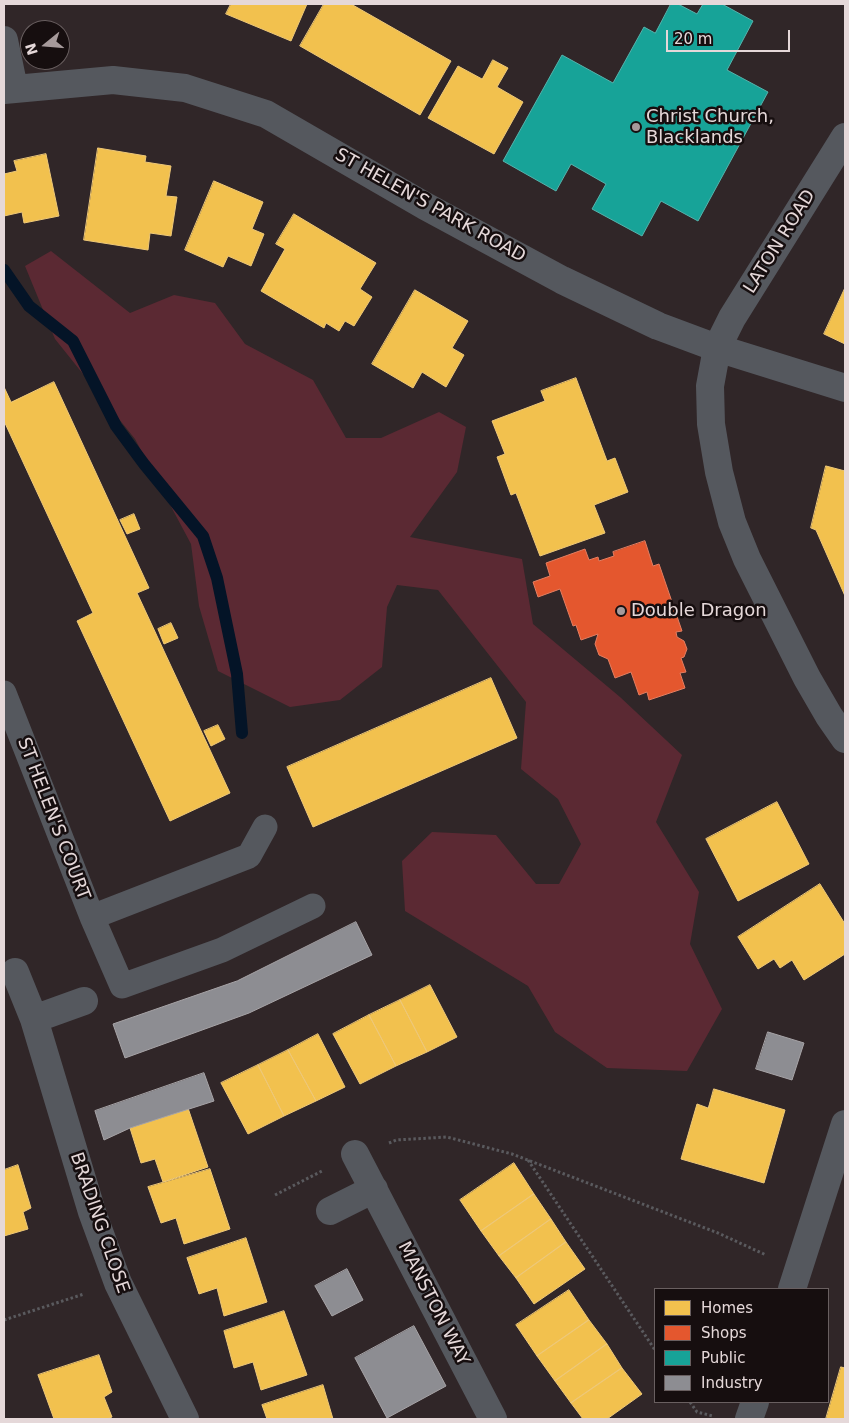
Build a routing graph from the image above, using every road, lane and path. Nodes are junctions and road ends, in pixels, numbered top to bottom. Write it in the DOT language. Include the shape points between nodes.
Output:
graph roads {
  1 [pos="4,40"];
  2 [pos="9,89"];
  3 [pos="845,137"];
  4 [pos="717,348"];
  5 [pos="845,388"];
  6 [pos="4,693"];
  7 [pos="845,739"];
  8 [pos="265,827"];
  9 [pos="313,906"];
  10 [pos="92,917"];
  11 [pos="15,972"];
  12 [pos="84,1002"];
  13 [pos="34,1019"];
  14 [pos="845,1124"];
  15 [pos="355,1154"];
  16 [pos="528,1160"];
  17 [pos="374,1190"];
  18 [pos="275,1195"];
  19 [pos="330,1211"];
  20 [pos="795,1280"];
  21 [pos="118,1283"];
  22 [pos="4,1320"];
  23 [pos="654,1349"];
  24 [pos="691,1403"];
  25 [pos="755,1403"];
  26 [pos="716,1417"];
  27 [pos="185,1419"];
  28 [pos="493,1419"];
  29 [pos="749,1419"];
  1 -- 2 [label="street"];
  2 -- 4 [label="street, ST HELEN'S PARK ROAD" via="113,80 186,88 266,114 562,280 658,326"];
  3 -- 4 [label="street, LATON ROAD" via="732,318"];
  4 -- 5 [label="street, ST HELEN'S PARK ROAD"];
  4 -- 7 [label="street, LATON ROAD" via="710,386 711,424 732,522 746,559 807,678"];
  6 -- 10 [label="lane, ST HELEN'S COURT"];
  8 -- 10 [label="lane" via="249,856"];
  9 -- 10 [label="lane, ST HELEN'S COURT" via="222,950 122,986"];
  11 -- 13 [label="street, BRADING CLOSE"];
  12 -- 13 [label="street"];
  13 -- 21 [label="street, BRADING CLOSE" via="92,1212"];
  14 -- 20 [label="street"];
  15 -- 16 [label="path" via="396,1140 447,1137"];
  15 -- 17 [label="street, MANSTON WAY"];
  15 -- 18 [label="path"];
  16 -- 20 [label="path" via="718,1233"];
  16 -- 23 [label="path"];
  17 -- 19 [label="street"];
  17 -- 28 [label="street, MANSTON WAY"];
  21 -- 22 [label="path"];
  21 -- 27 [label="street, BRADING CLOSE"];
  24 -- 26 [label="path" via="697,1412"];
  25 -- 29 [label="street"];
}
